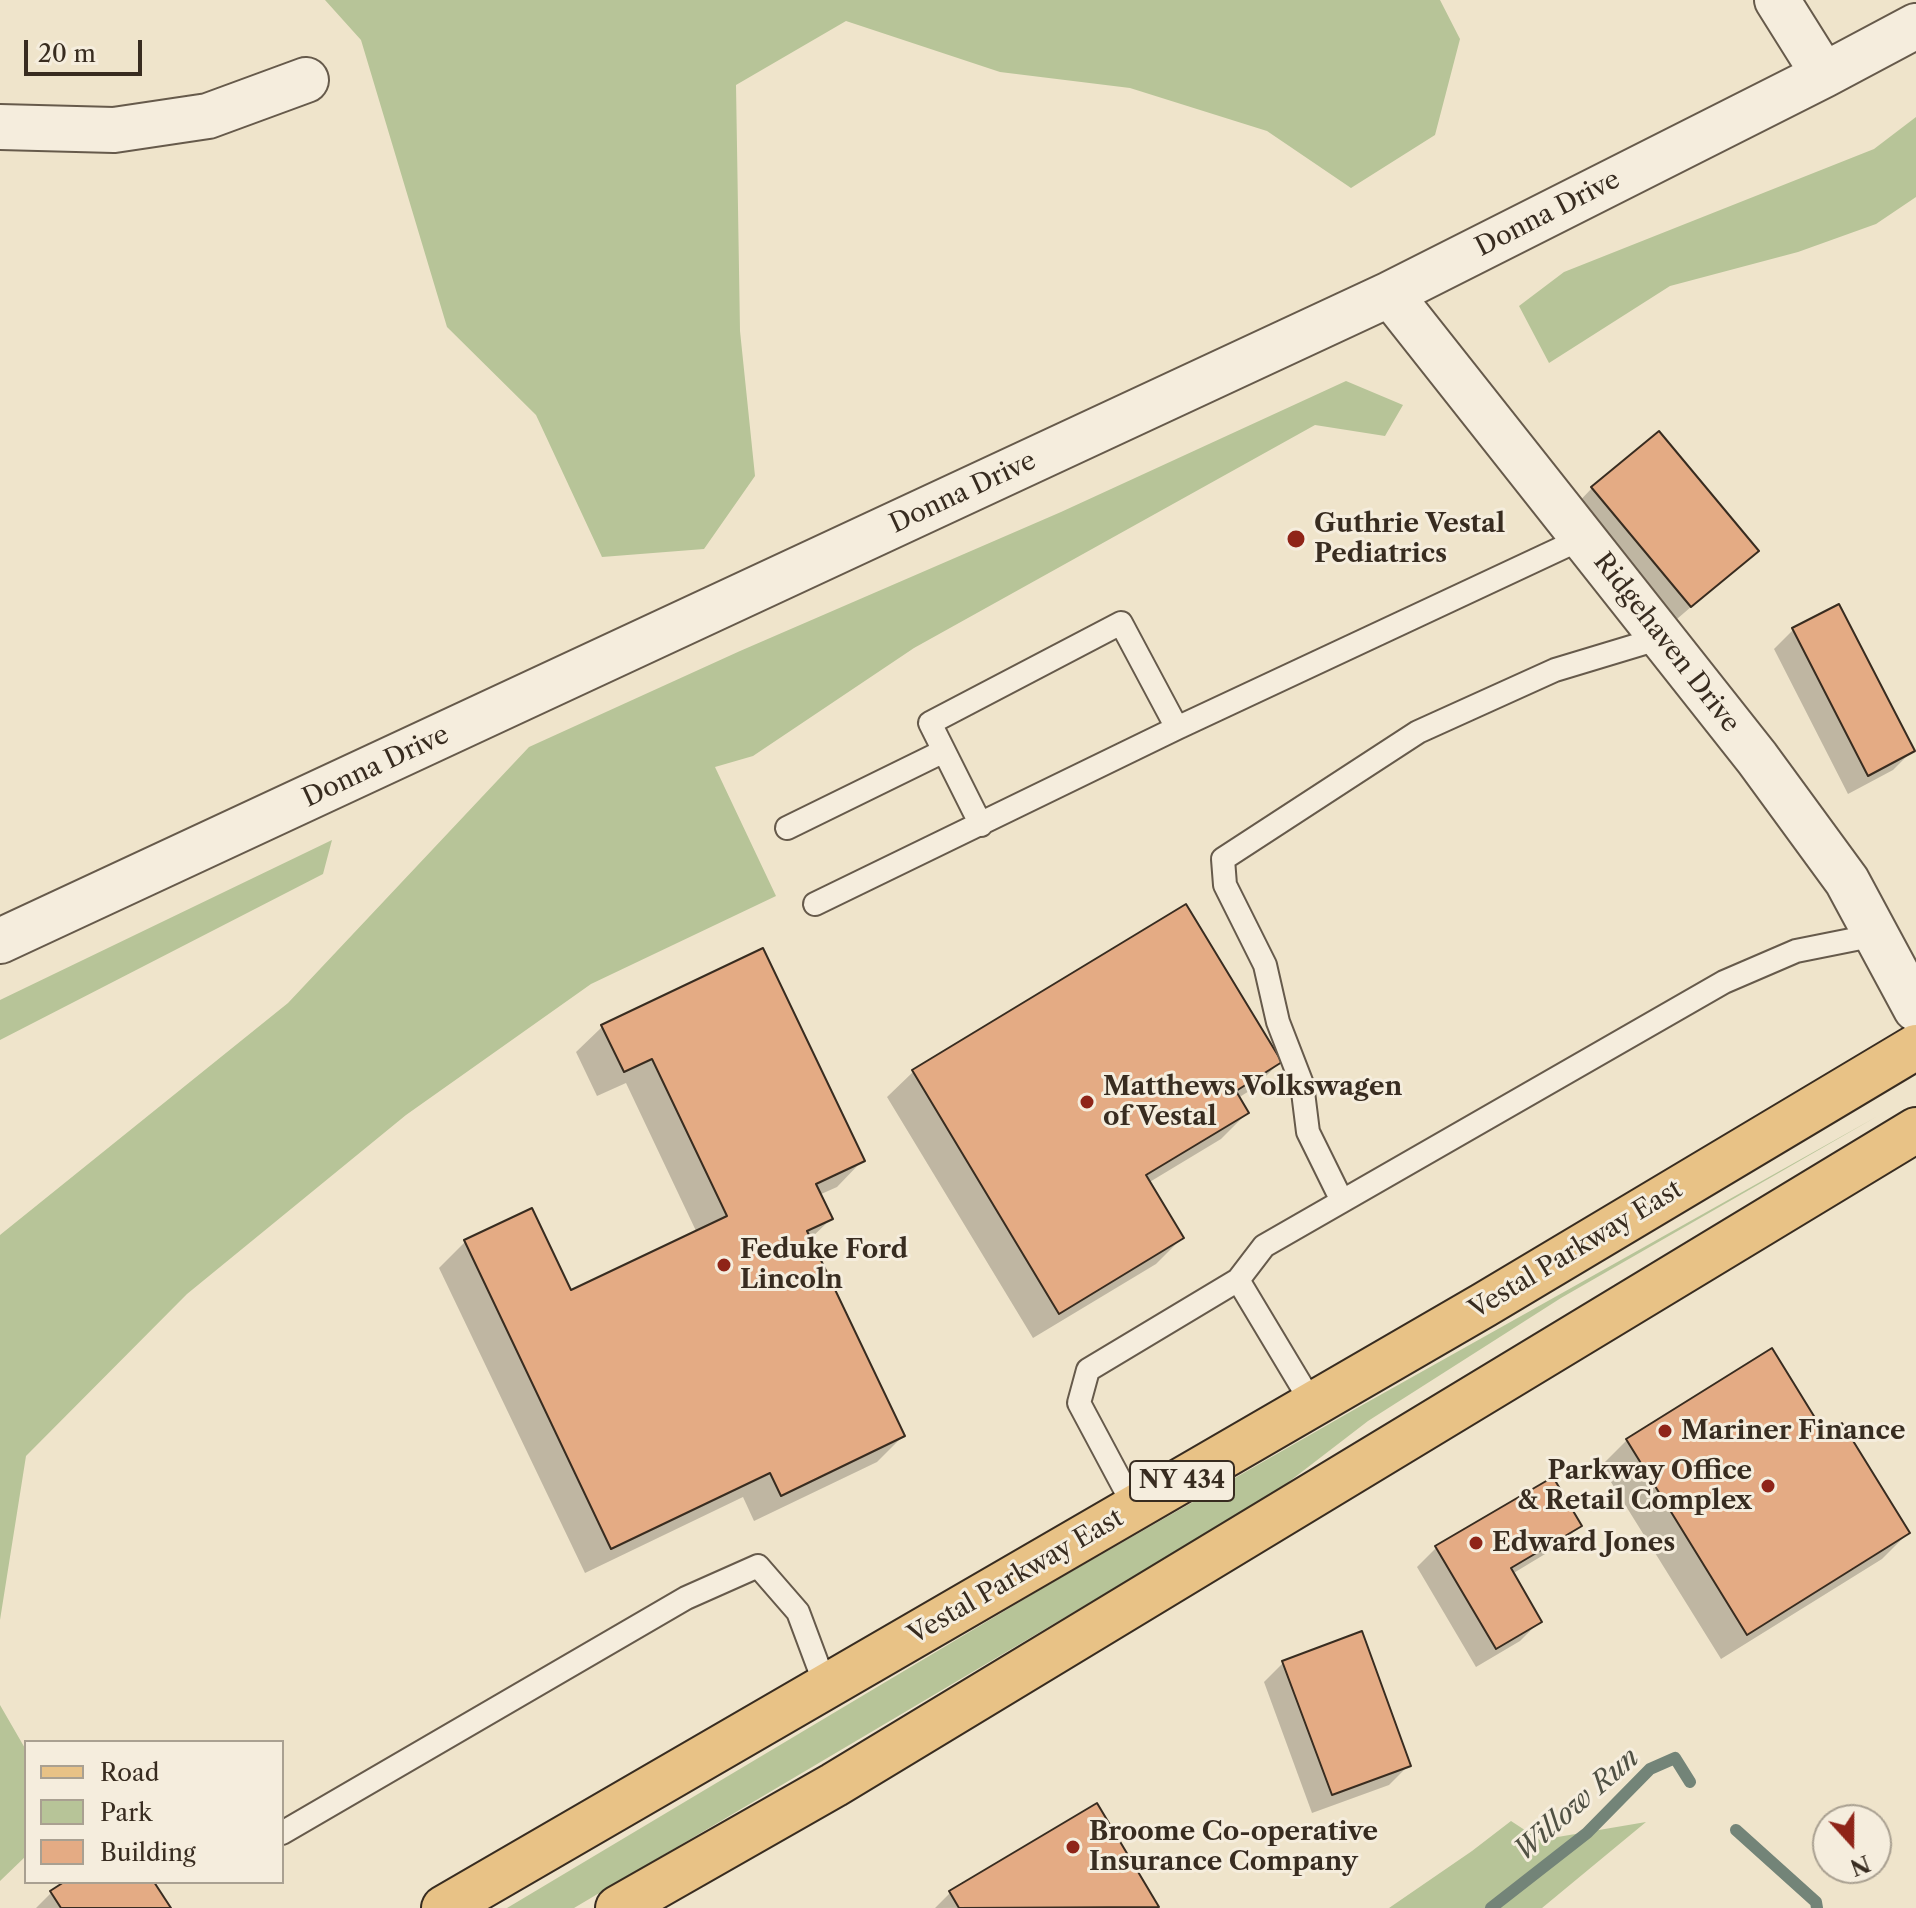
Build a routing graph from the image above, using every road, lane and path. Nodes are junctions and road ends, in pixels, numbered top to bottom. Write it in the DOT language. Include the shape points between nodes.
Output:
graph roads {
  1 [pos="1777,0"];
  2 [pos="1916,26"];
  3 [pos="1824,75"];
  4 [pos="306,80"];
  5 [pos="0,127"];
  6 [pos="1390,294"];
  7 [pos="1583,538"];
  8 [pos="1661,638"];
  9 [pos="1177,728"];
  10 [pos="944,751"];
  11 [pos="981,825"];
  12 [pos="787,828"];
  13 [pos="815,904"];
  14 [pos="1876,935"];
  15 [pos="0,941"];
  16 [pos="1916,1009"];
  17 [pos="1916,1047"];
  18 [pos="1916,1130"];
  19 [pos="1342,1201"];
  20 [pos="1238,1280"];
  21 [pos="1313,1405"];
  22 [pos="1135,1508"];
  23 [pos="826,1687"];
  24 [pos="284,1832"];
  25 [pos="444,1908"];
  26 [pos="618,1908"];
  1 -- 3 [label="street"];
  2 -- 3 [label="street, Donna Drive"];
  3 -- 6 [label="street, Donna Drive"];
  4 -- 5 [label="street" via="208,116 114,130"];
  6 -- 7 [label="street, Ridgehaven Drive"];
  6 -- 15 [label="street, Donna Drive"];
  7 -- 8 [label="street, Ridgehaven Drive"];
  7 -- 9 [label="lane"];
  8 -- 14 [label="street, Ridgehaven Drive" via="1847,881"];
  8 -- 19 [label="lane" via="1555,670 1418,732 1223,859 1225,885 1265,965 1278,1022 1302,1084 1308,1132"];
  9 -- 10 [label="lane" via="1121,623 930,723"];
  9 -- 11 [label="lane"];
  10 -- 11 [label="lane"];
  10 -- 12 [label="lane"];
  11 -- 13 [label="lane"];
  14 -- 16 [label="street, Ridgehaven Drive"];
  14 -- 19 [label="lane" via="1796,951 1724,982"];
  17 -- 21 [label="main road, Vestal Parkway East / NY 434"];
  18 -- 26 [label="main road, NY 434" via="834,1785"];
  19 -- 20 [label="lane" via="1264,1246"];
  20 -- 21 [label="lane"];
  20 -- 22 [label="lane" via="1088,1370 1079,1403"];
  21 -- 22 [label="main road, Vestal Parkway East / NY 434"];
  22 -- 23 [label="main road, Vestal Parkway East / NY 434"];
  23 -- 24 [label="lane" via="798,1612 758,1566 686,1598"];
  23 -- 25 [label="main road, Vestal Parkway East / NY 434"];
}
